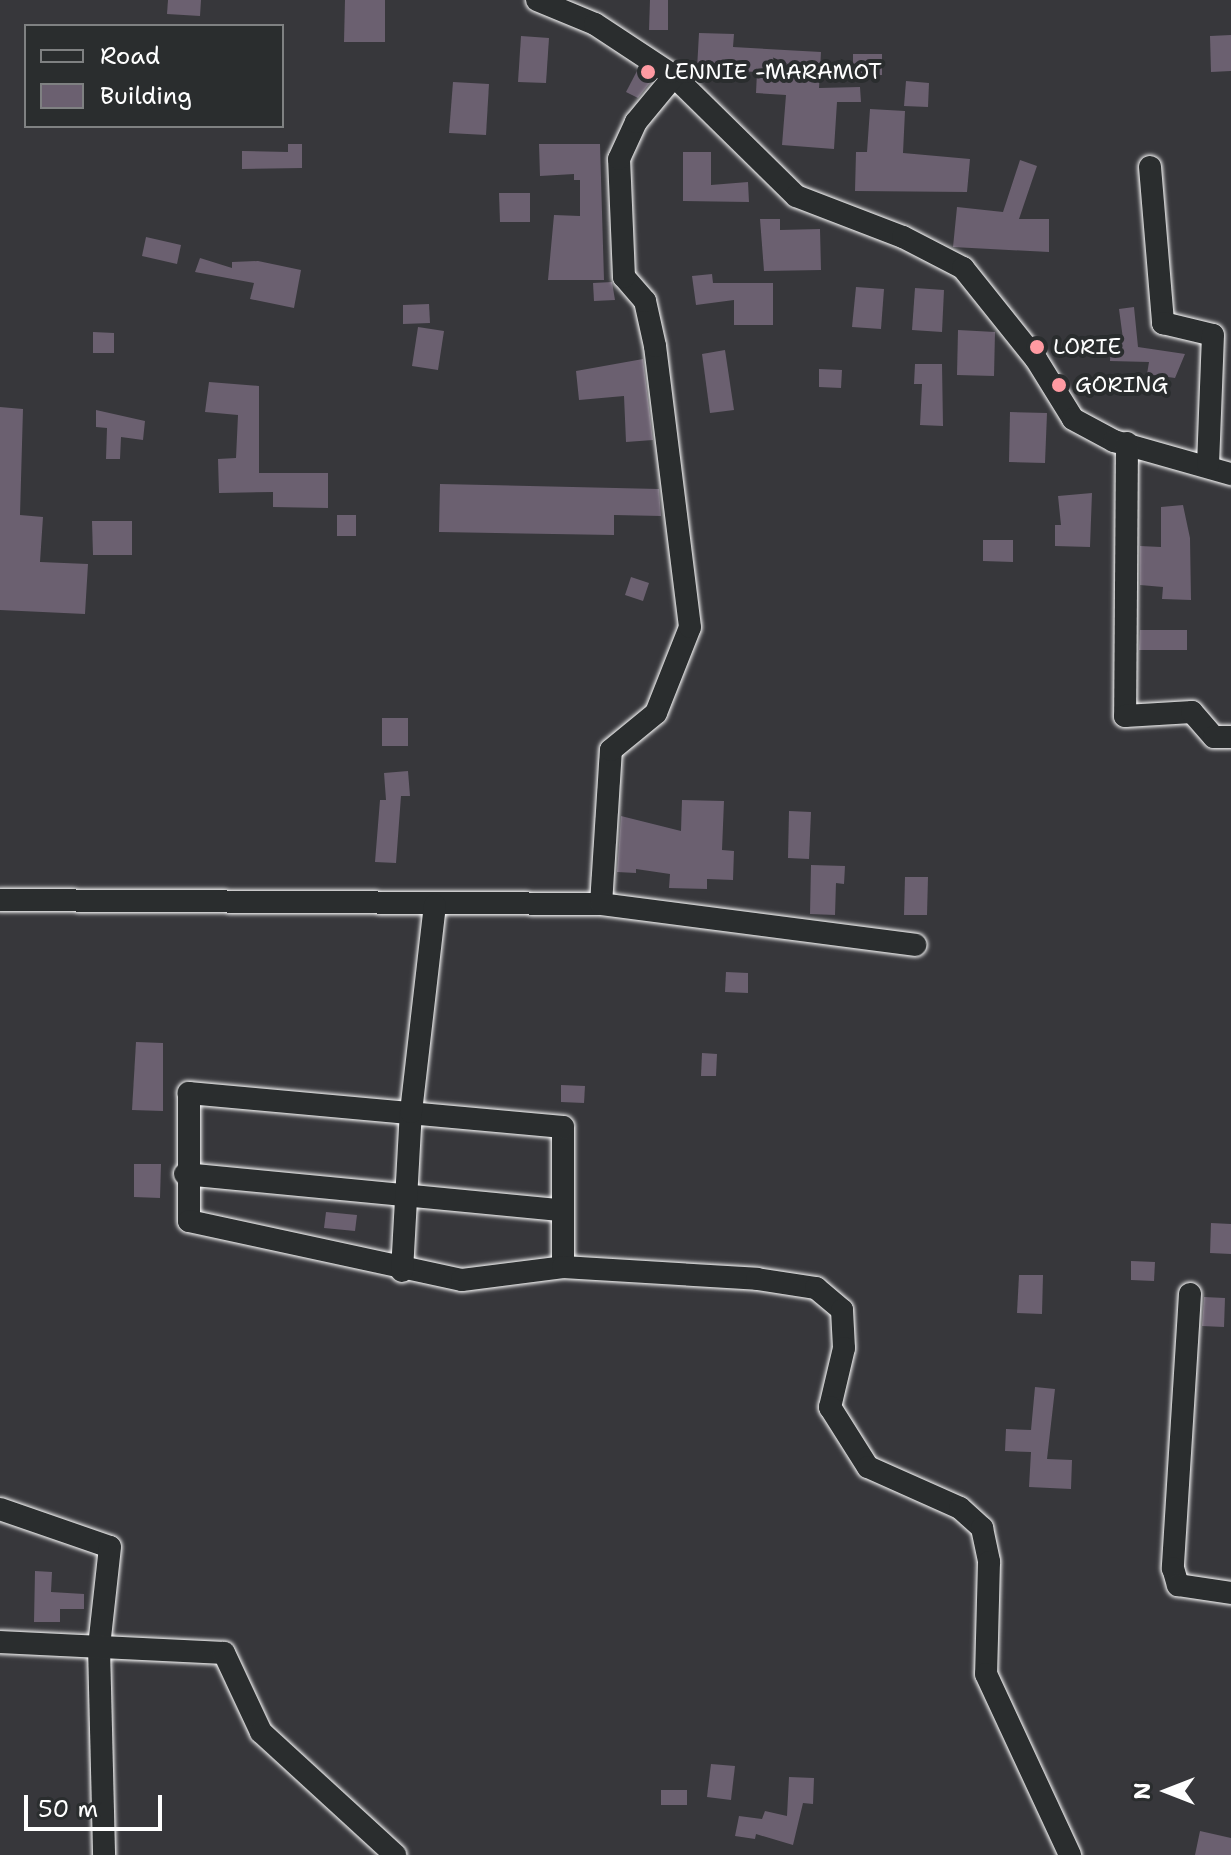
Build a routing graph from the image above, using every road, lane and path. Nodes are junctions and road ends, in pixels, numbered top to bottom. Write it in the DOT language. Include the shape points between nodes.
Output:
graph roads {
  1 [pos="537,0"];
  2 [pos="674,76"];
  3 [pos="1150,167"];
  4 [pos="1127,443"];
  5 [pos="1208,464"];
  6 [pos="1231,474"];
  7 [pos="1231,737"];
  8 [pos="0,900"];
  9 [pos="601,904"];
  10 [pos="435,905"];
  11 [pos="915,945"];
  12 [pos="411,1112"];
  13 [pos="185,1174"];
  14 [pos="406,1195"];
  15 [pos="559,1210"];
  16 [pos="563,1267"];
  17 [pos="402,1271"];
  18 [pos="1190,1294"];
  19 [pos="0,1509"];
  20 [pos="1231,1593"];
  21 [pos="0,1642"];
  22 [pos="99,1647"];
  23 [pos="104,1855"];
  24 [pos="395,1855"];
  25 [pos="1070,1855"];
  1 -- 2 [label="street" via="595,24"];
  2 -- 4 [label="street" via="796,196 903,237 963,268 1036,359 1073,419"];
  2 -- 9 [label="street" via="636,122 619,159 624,277 645,301 655,346 690,627 656,713 611,750"];
  3 -- 5 [label="street" via="1163,323 1213,335"];
  4 -- 5 [label="street"];
  4 -- 7 [label="street" via="1125,716 1192,712 1214,737"];
  5 -- 6 [label="street"];
  8 -- 10 [label="street"];
  9 -- 10 [label="street"];
  9 -- 11 [label="street"];
  10 -- 12 [label="street"];
  12 -- 13 [label="street" via="189,1093"];
  12 -- 14 [label="street"];
  12 -- 15 [label="street" via="563,1127"];
  13 -- 14 [label="street"];
  13 -- 17 [label="street" via="189,1221"];
  14 -- 15 [label="street"];
  14 -- 17 [label="street"];
  15 -- 16 [label="street"];
  16 -- 17 [label="street" via="462,1280"];
  16 -- 25 [label="street" via="757,1279 816,1288 842,1310 844,1348 830,1407 868,1467 960,1508 982,1528 989,1562 986,1674"];
  18 -- 20 [label="street" via="1173,1568 1178,1585"];
  19 -- 22 [label="street" via="110,1547"];
  21 -- 22 [label="street"];
  22 -- 23 [label="street"];
  22 -- 24 [label="street" via="224,1653 261,1732"];
}
